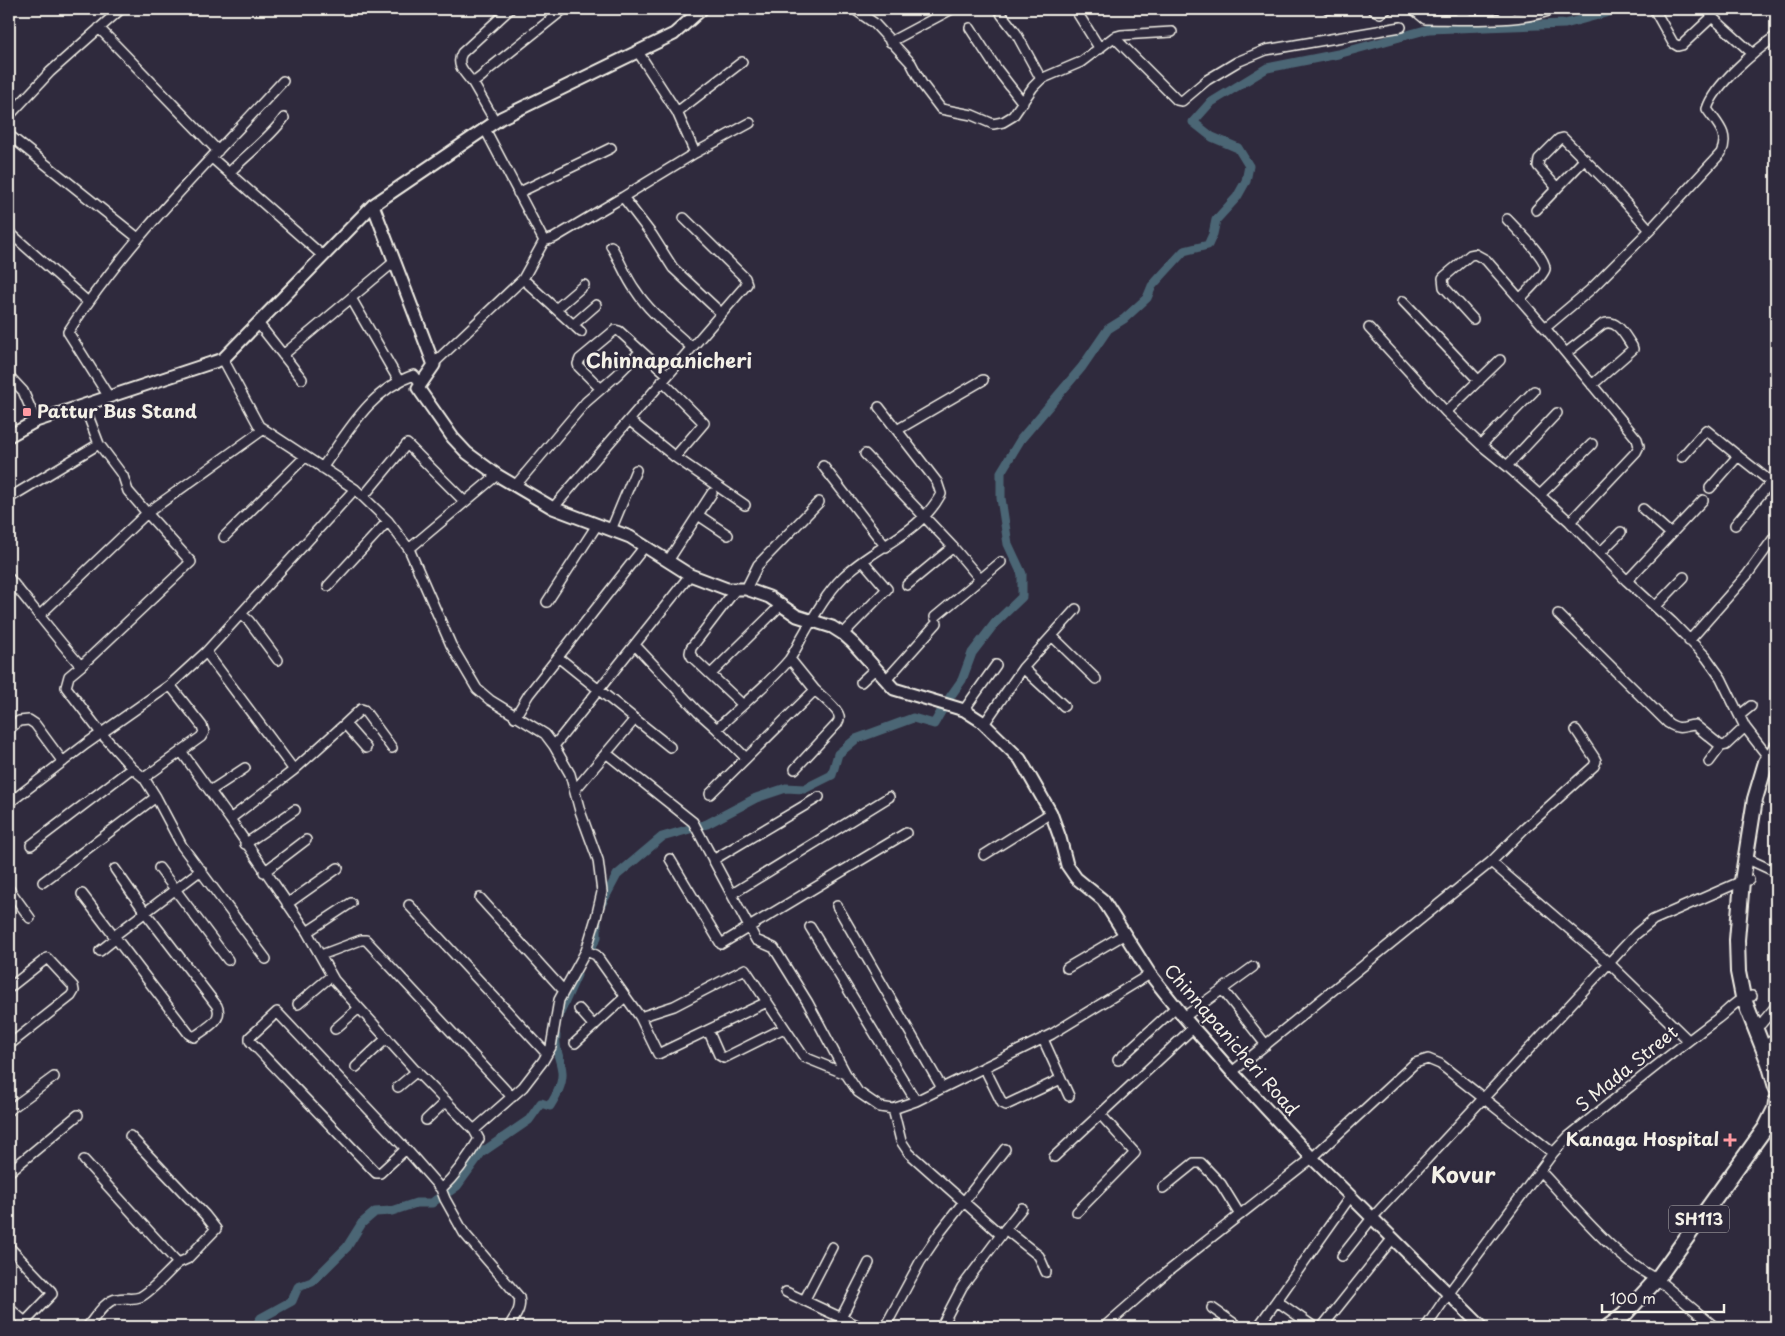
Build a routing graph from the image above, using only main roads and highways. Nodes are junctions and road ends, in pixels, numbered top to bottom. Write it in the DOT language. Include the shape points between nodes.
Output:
graph roads {
  1 [pos="1774,756"];
  2 [pos="1745,880"];
  3 [pos="1747,997"];
  4 [pos="1773,1041"];
  5 [pos="1776,1061"];
  6 [pos="1776,1087"];
  7 [pos="1776,1102"];
  8 [pos="1776,1122"];
  9 [pos="1659,1281"];
  10 [pos="1608,1327"];
  11 [pos="1620,1327"];
  1 -- 2 [label="main road"];
  1 -- 2 [label="main road" via="1755,799"];
  2 -- 3 [label="main road" via="1737,940 1738,972"];
  3 -- 4 [label="main road"];
  3 -- 6 [label="main road"];
  4 -- 5 [label="main road"];
  7 -- 9 [label="main road, SH113" via="1766,1126"];
  8 -- 9 [label="main road, SH113"];
  9 -- 10 [label="main road, SH113"];
  9 -- 11 [label="main road, SH113" via="1630,1320"];
}
